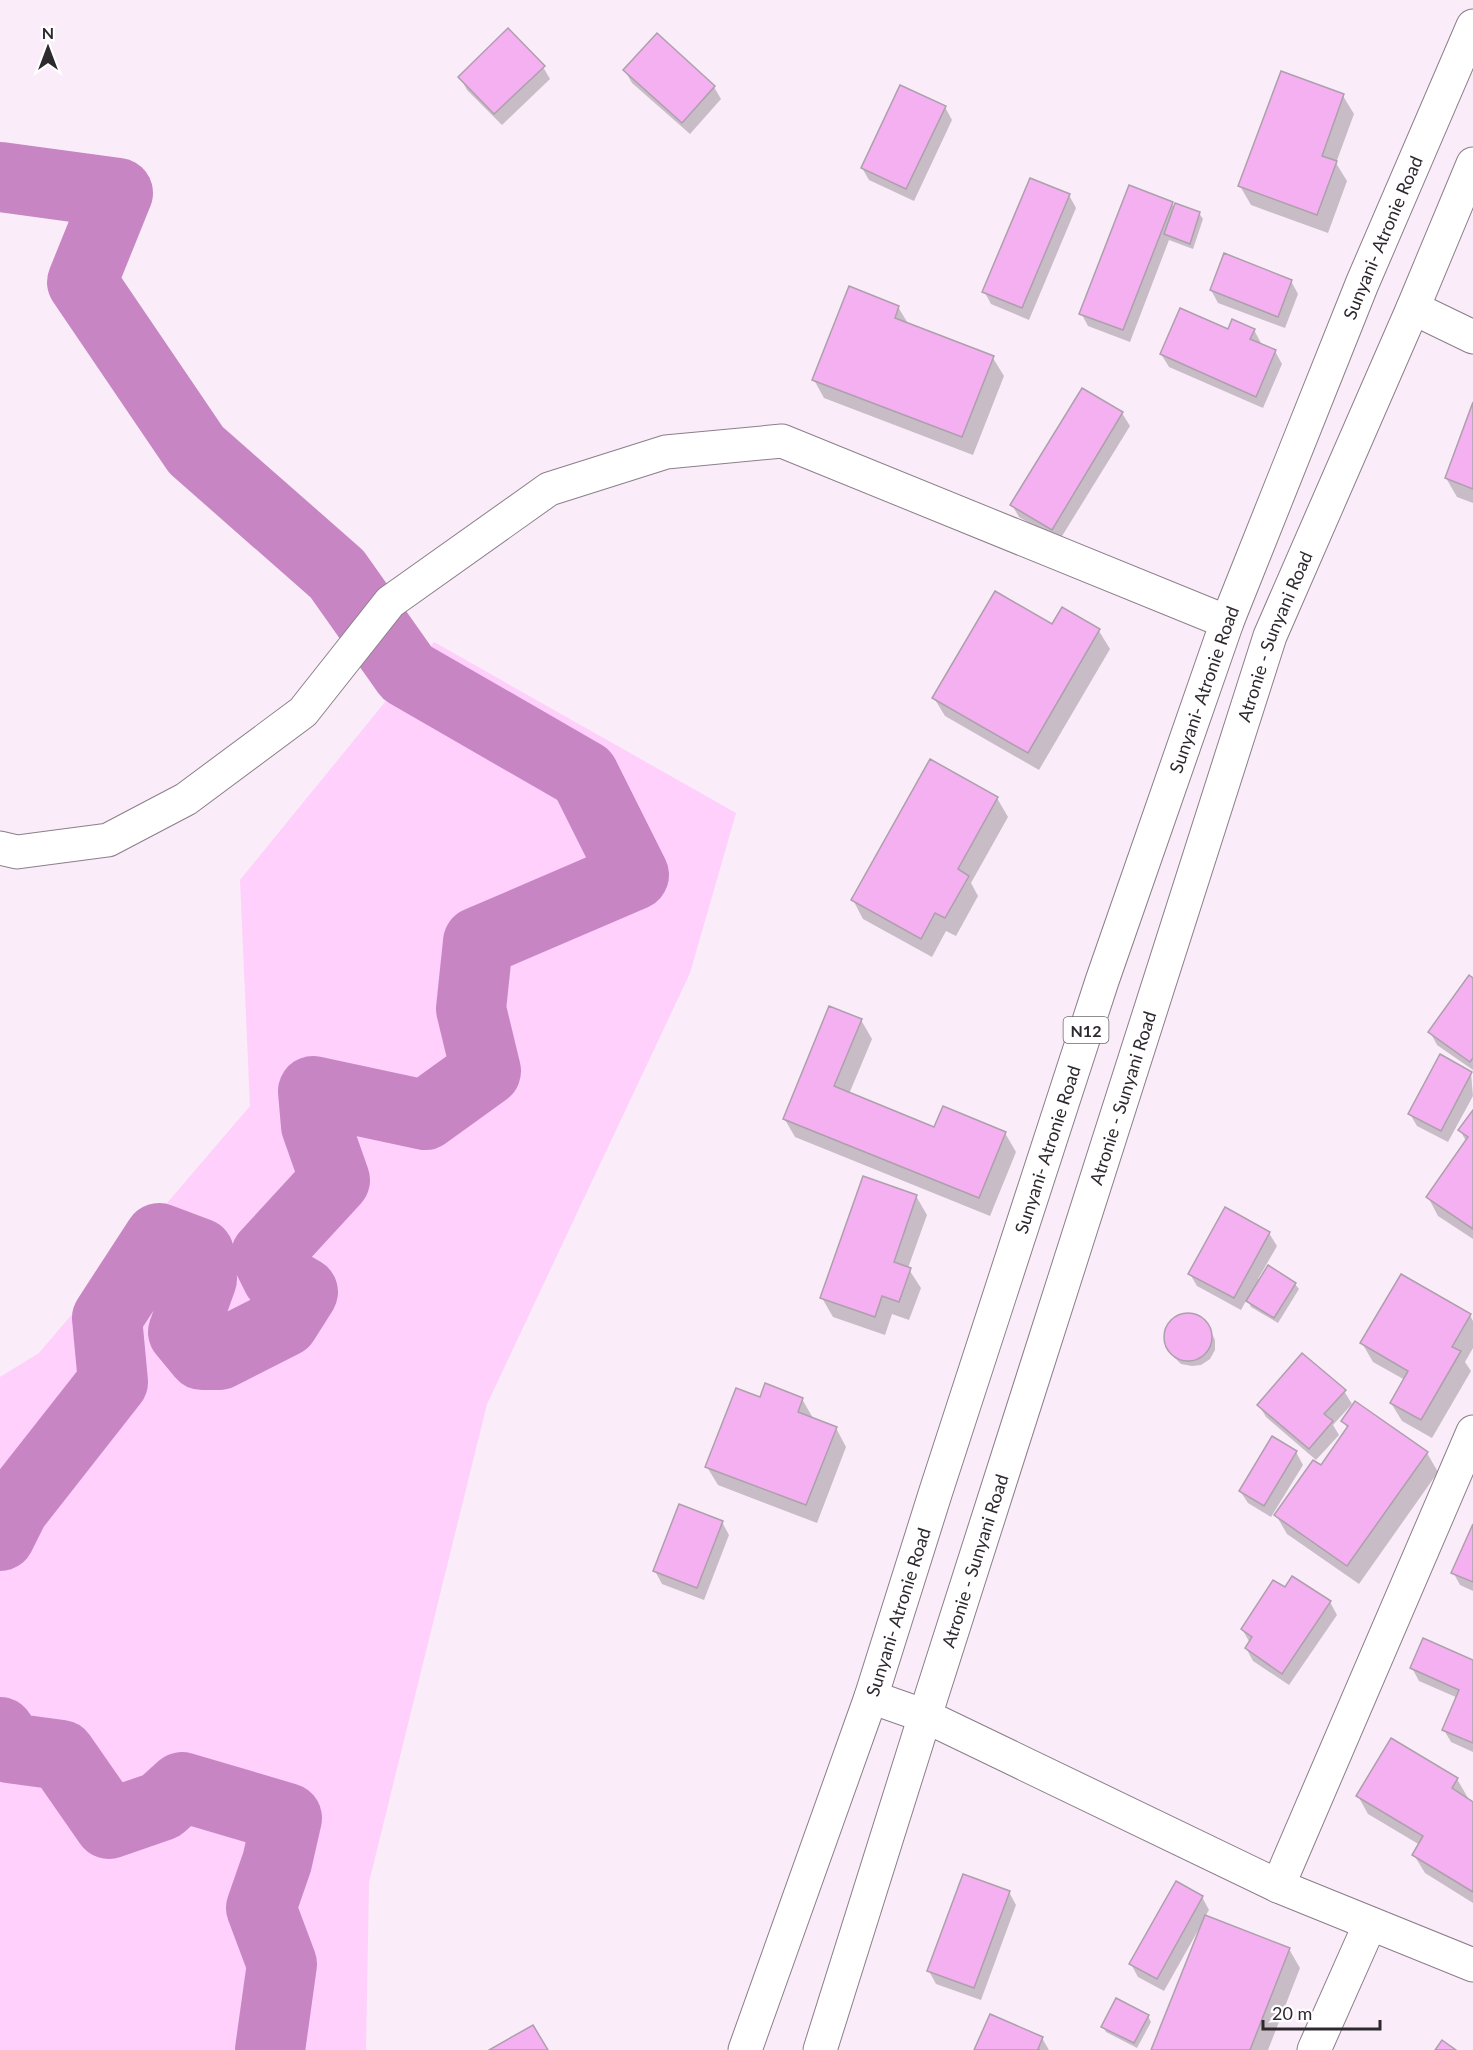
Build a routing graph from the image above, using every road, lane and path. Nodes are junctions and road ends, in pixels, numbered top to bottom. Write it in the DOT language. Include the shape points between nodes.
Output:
graph roads {
  1 [pos="1473,26"];
  2 [pos="1473,164"];
  3 [pos="1413,308"];
  4 [pos="1473,337"];
  5 [pos="1227,622"];
  6 [pos="6,854"];
  7 [pos="1473,1432"];
  8 [pos="871,1697"];
  9 [pos="925,1716"];
  10 [pos="1278,1886"];
  11 [pos="1370,1924"];
  12 [pos="1473,1965"];
  13 [pos="745,2050"];
  14 [pos="820,2050"];
  15 [pos="1314,2050"];
  1 -- 5 [label="main road, Sunyani- Atronie Road / N12" via="1362,284"];
  2 -- 3 [label="main road, Atronie - Sunyani Road"];
  3 -- 4 [label="main road"];
  3 -- 9 [label="main road, Atronie - Sunyani Road" via="1270,636"];
  5 -- 6 [label="main road" via="782,441 666,452 549,489 390,602 303,712 186,799 108,840"];
  5 -- 8 [label="main road, Sunyani- Atronie Road / N12" via="1102,981"];
  7 -- 10 [label="main road"];
  8 -- 9 [label="main road"];
  8 -- 13 [label="main road, Sunyani- Atronie Road / N12"];
  9 -- 10 [label="main road"];
  9 -- 14 [label="main road, Atronie - Sunyani Road"];
  10 -- 11 [label="main road"];
  11 -- 12 [label="main road"];
  11 -- 15 [label="main road"];
}
